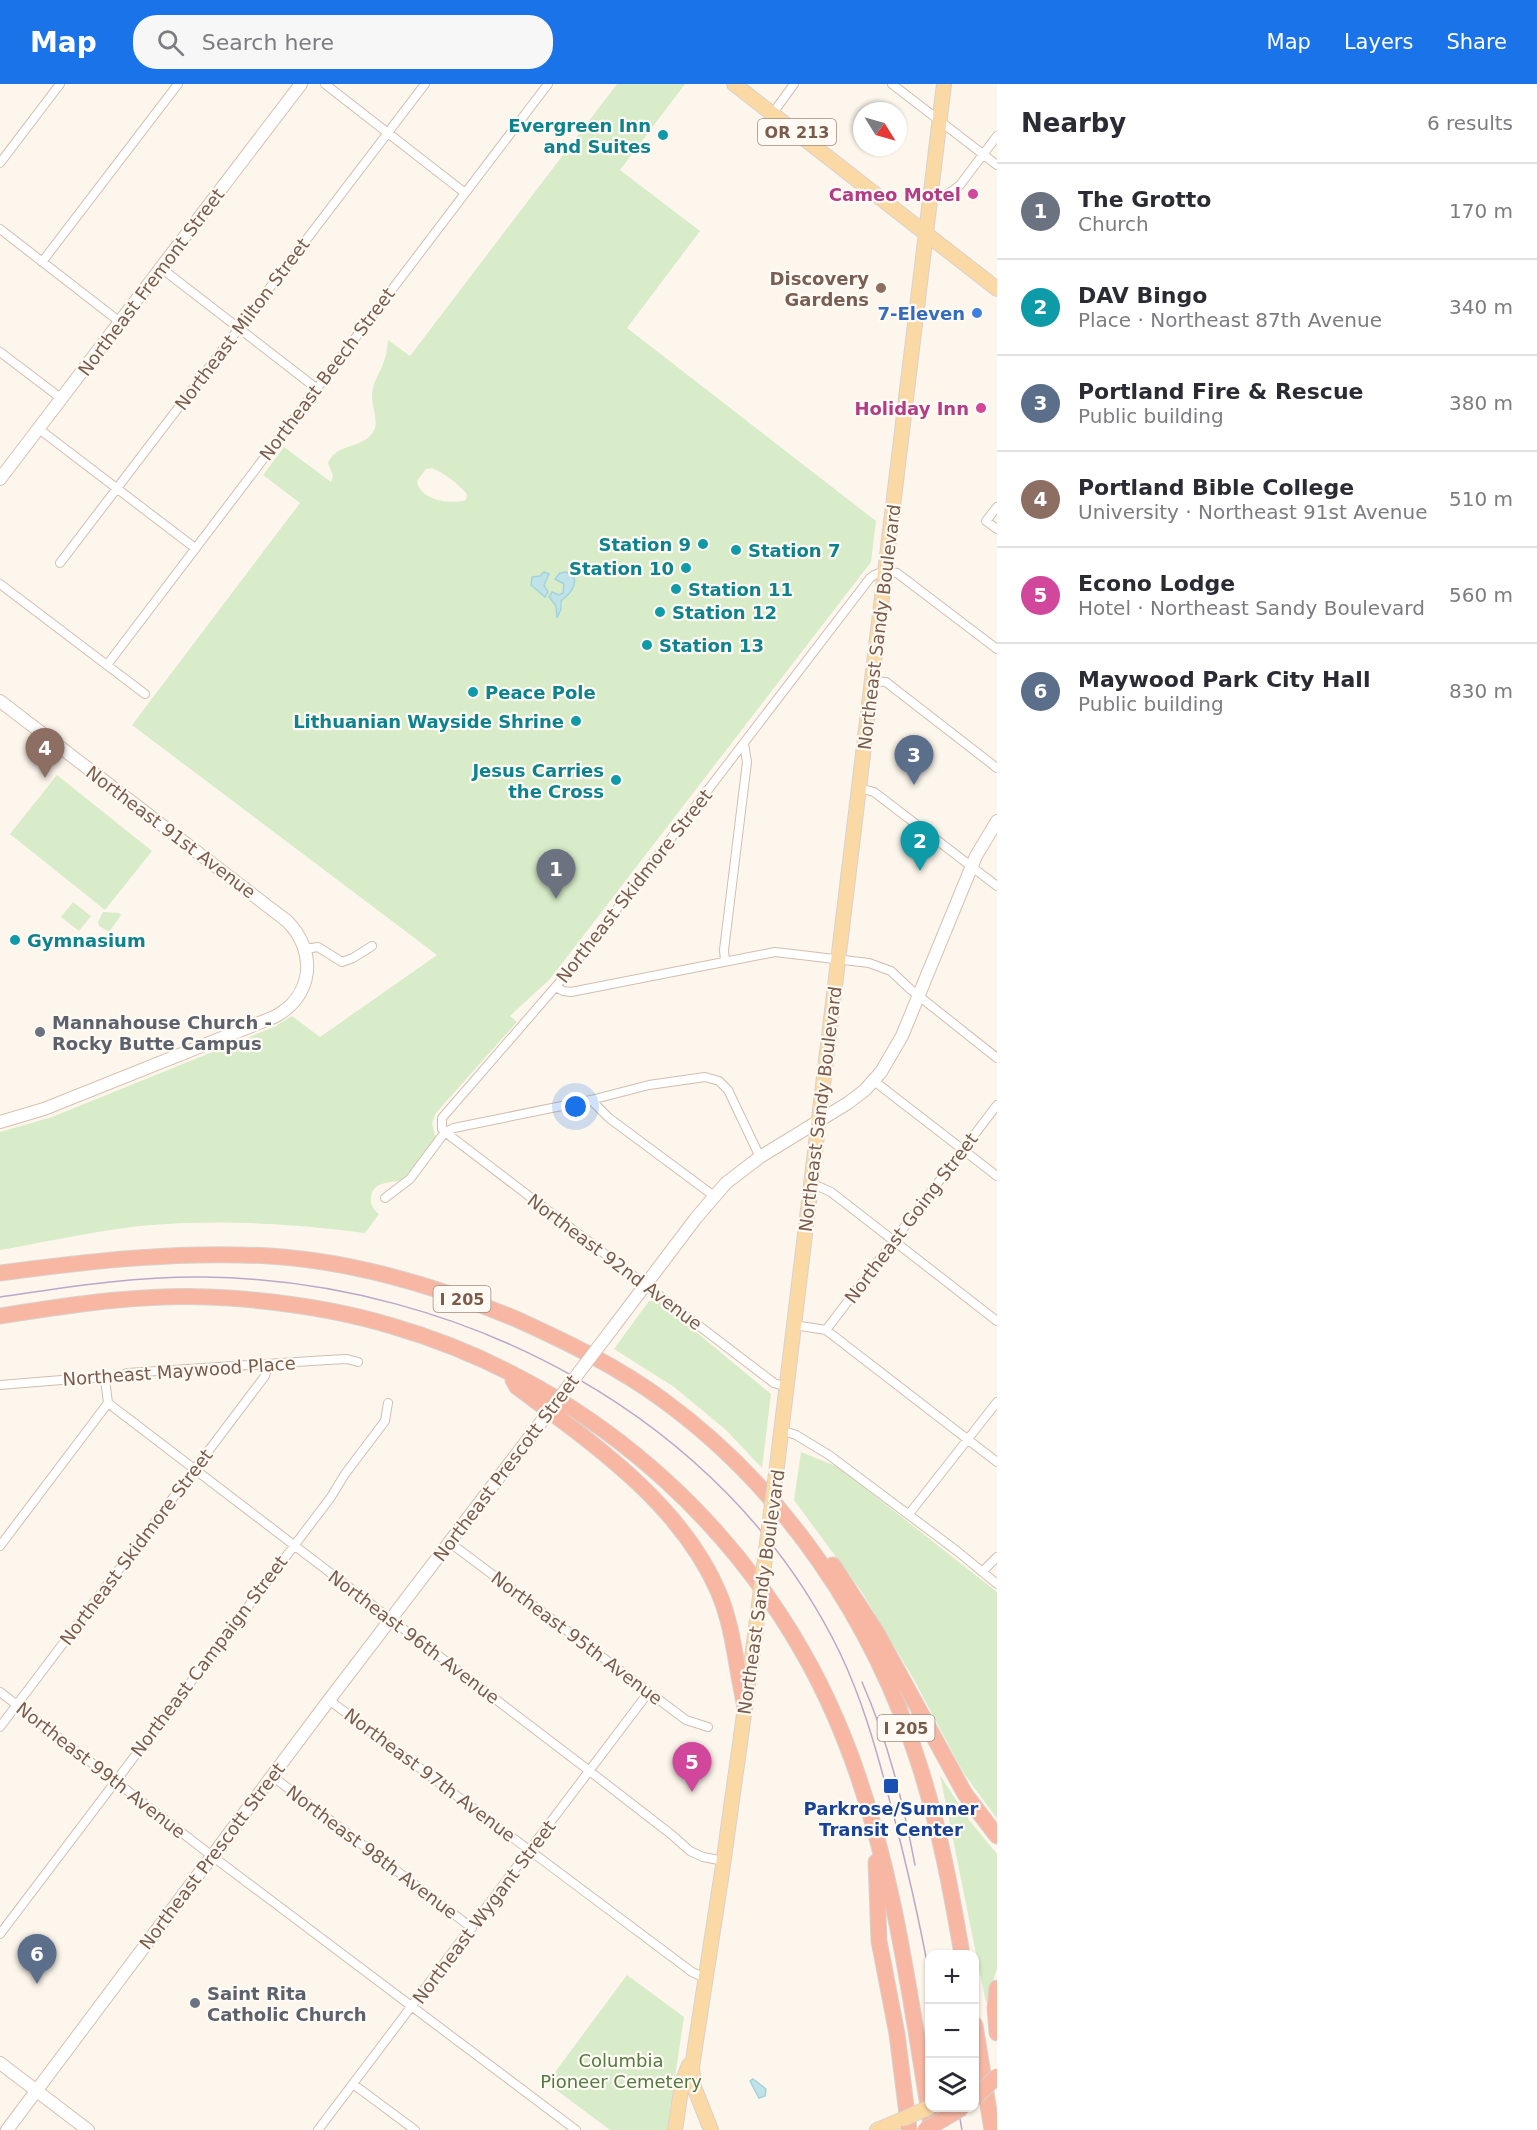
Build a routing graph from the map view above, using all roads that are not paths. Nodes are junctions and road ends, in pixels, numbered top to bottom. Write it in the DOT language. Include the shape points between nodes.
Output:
graph roads {
  1 [pos="60,84"];
  2 [pos="178,84"];
  3 [pos="301,84"];
  4 [pos="325,84"];
  5 [pos="424,84"];
  6 [pos="548,84"];
  7 [pos="734,84"];
  8 [pos="795,84"];
  9 [pos="892,84"];
  10 [pos="944,84"];
  11 [pos="772,113"];
  12 [pos="940,121"];
  13 [pos="387,133"];
  14 [pos="997,136"];
  15 [pos="983,155"];
  16 [pos="0,163"];
  17 [pos="997,165"];
  18 [pos="465,193"];
  19 [pos="931,197"];
  20 [pos="0,229"];
  21 [pos="926,235"];
  22 [pos="42,262"];
  23 [pos="161,268"];
  24 [pos="997,289"];
  25 [pos="120,322"];
  26 [pos="238,328"];
  27 [pos="0,352"];
  28 [pos="316,388"];
  29 [pos="62,399"];
  30 [pos="39,429"];
  31 [pos="0,478"];
  32 [pos="117,488"];
  33 [pos="997,507"];
  34 [pos="997,529"];
  35 [pos="195,548"];
  36 [pos="60,563"];
  37 [pos="886,572"];
  38 [pos="0,584"];
  39 [pos="997,649"];
  40 [pos="107,665"];
  41 [pos="872,681"];
  42 [pos="145,694"];
  43 [pos="0,701"];
  44 [pos="744,744"];
  45 [pos="997,768"];
  46 [pos="859,788"];
  47 [pos="997,821"];
  48 [pos="971,866"];
  49 [pos="997,886"];
  50 [pos="372,946"];
  51 [pos="305,949"];
  52 [pos="838,958"];
  53 [pos="725,961"];
  54 [pos="556,987"];
  55 [pos="918,995"];
  56 [pos="997,1058"];
  57 [pos="874,1081"];
  58 [pos="591,1100"];
  59 [pos="997,1106"];
  60 [pos="819,1121"];
  61 [pos="0,1122"];
  62 [pos="445,1132"];
  63 [pos="963,1150"];
  64 [pos="760,1157"];
  65 [pos="997,1176"];
  66 [pos="811,1183"];
  67 [pos="714,1196"];
  68 [pos="385,1198"];
  69 [pos="894,1240"];
  70 [pos="0,1273"];
  71 [pos="645,1285"];
  72 [pos="0,1316"];
  73 [pos="997,1321"];
  74 [pos="794,1324"];
  75 [pos="826,1330"];
  76 [pos="358,1362"];
  77 [pos="268,1365"];
  78 [pos="506,1371"];
  79 [pos="105,1378"];
  80 [pos="0,1385"];
  81 [pos="787,1387"];
  82 [pos="997,1402"];
  83 [pos="108,1403"];
  84 [pos="388,1403"];
  85 [pos="782,1430"];
  86 [pos="967,1440"];
  87 [pos="997,1462"];
  88 [pos="194,1470"];
  89 [pos="909,1514"];
  90 [pos="793,1526"];
  91 [pos="449,1542"];
  92 [pos="0,1546"];
  93 [pos="293,1546"];
  94 [pos="997,1557"];
  95 [pos="982,1572"];
  96 [pos="997,1584"];
  97 [pos="390,1620"];
  98 [pos="0,1692"];
  99 [pos="648,1692"];
  100 [pos="329,1700"];
  101 [pos="17,1705"];
  102 [pos="745,1707"];
  103 [pos="0,1727"];
  104 [pos="708,1727"];
  105 [pos="589,1772"];
  106 [pos="272,1776"];
  107 [pos="115,1781"];
  108 [pos="875,1836"];
  109 [pos="997,1836"];
  110 [pos="530,1850"];
  111 [pos="212,1856"];
  112 [pos="724,1861"];
  113 [pos="472,1928"];
  114 [pos="0,1934"];
  115 [pos="961,1950"];
  116 [pos="705,1978"];
  117 [pos="997,1988"];
  118 [pos="413,2007"];
  119 [pos="997,2033"];
  120 [pos="979,2050"];
  121 [pos="693,2061"];
  122 [pos="0,2063"];
  123 [pos="997,2075"];
  124 [pos="979,2083"];
  125 [pos="352,2084"];
  126 [pos="36,2091"];
  127 [pos="979,2094"];
  128 [pos="925,2111"];
  129 [pos="955,2112"];
  130 [pos="906,2125"];
  131 [pos="7,2130"];
  132 [pos="88,2130"];
  133 [pos="318,2130"];
  134 [pos="415,2130"];
  135 [pos="576,2130"];
  136 [pos="675,2130"];
  137 [pos="711,2130"];
  138 [pos="877,2130"];
  139 [pos="925,2130"];
  140 [pos="932,2130"];
  141 [pos="992,2130"];
  1 -- 16 [label="street"];
  2 -- 22 [label="street"];
  3 -- 23 [label="street, Northeast Fremont Street"];
  4 -- 13 [label="street"];
  5 -- 13 [label="street, Northeast Milton Street"];
  6 -- 18 [label="street, Northeast Beech Street"];
  7 -- 11 [label="main road, OR 213"];
  8 -- 11 [label="street"];
  9 -- 12 [label="street"];
  10 -- 12 [label="main road, Northeast Sandy Boulevard"];
  11 -- 21 [label="main road, OR 213"];
  12 -- 15 [label="street"];
  12 -- 19 [label="main road, Northeast Sandy Boulevard"];
  13 -- 18 [label="street"];
  13 -- 26 [label="street, Northeast Milton Street"];
  14 -- 15 [label="street"];
  15 -- 17 [label="street"];
  15 -- 19 [label="street" via="956,188"];
  18 -- 28 [label="street, Northeast Beech Street"];
  19 -- 21 [label="main road, Northeast Sandy Boulevard"];
  20 -- 22 [label="street"];
  21 -- 24 [label="main road, OR 213"];
  21 -- 37 [label="main road, Northeast Sandy Boulevard"];
  22 -- 25 [label="street"];
  23 -- 25 [label="street, Northeast Fremont Street"];
  23 -- 26 [label="street"];
  25 -- 29 [label="street, Northeast Fremont Street"];
  26 -- 28 [label="street"];
  26 -- 32 [label="street, Northeast Milton Street"];
  27 -- 29 [label="street"];
  28 -- 35 [label="street, Northeast Beech Street"];
  29 -- 30 [label="street, Northeast Fremont Street"];
  30 -- 31 [label="street, Northeast Fremont Street"];
  30 -- 32 [label="street"];
  32 -- 35 [label="street"];
  32 -- 36 [label="street, Northeast Milton Street"];
  33 -- 34 [label="street" via="986,521"];
  35 -- 40 [label="street, Northeast Beech Street"];
  37 -- 39 [label="street" via="901,575"];
  37 -- 41 [label="main road, Northeast Sandy Boulevard"];
  37 -- 44 [label="street, Northeast Skidmore Street" via="870,578"];
  38 -- 40 [label="street"];
  40 -- 42 [label="street"];
  41 -- 45 [label="street" via="886,682"];
  41 -- 46 [label="main road, Northeast Sandy Boulevard"];
  43 -- 51 [label="street, Northeast 91st Avenue" via="281,916"];
  44 -- 53 [label="street" via="747,762 723,950"];
  44 -- 54 [label="street, Northeast Skidmore Street"];
  46 -- 48 [label="street" via="874,792"];
  46 -- 52 [label="main road, Northeast Sandy Boulevard"];
  47 -- 48 [label="street, Northeast Prescott Street"];
  48 -- 49 [label="street"];
  48 -- 55 [label="street, Northeast Prescott Street"];
  50 -- 51 [label="street" via="346,961 337,960 318,947"];
  51 -- 61 [label="street" via="304,983 297,998 284,1011 45,1109"];
  52 -- 53 [label="street" via="775,952"];
  52 -- 55 [label="street" via="884,967"];
  52 -- 60 [label="main road, Northeast Sandy Boulevard"];
  53 -- 54 [label="street" via="571,992"];
  54 -- 62 [label="street, Northeast Skidmore Street" via="445,1113 441,1125"];
  55 -- 56 [label="street"];
  55 -- 57 [label="street, Northeast Prescott Street" via="897,1047"];
  57 -- 60 [label="street, Northeast Prescott Street"];
  57 -- 63 [label="street"];
  58 -- 62 [label="street"];
  58 -- 64 [label="street" via="649,1085 715,1079 728,1090"];
  58 -- 67 [label="street" via="609,1118"];
  59 -- 63 [label="street, Northeast Going Street"];
  60 -- 64 [label="street, Northeast Prescott Street"];
  60 -- 66 [label="main road, Northeast Sandy Boulevard"];
  62 -- 68 [label="street, Northeast Skidmore Street" via="410,1179"];
  62 -- 71 [label="street, Northeast 92nd Avenue"];
  63 -- 65 [label="street"];
  63 -- 69 [label="street, Northeast Going Street"];
  64 -- 67 [label="street, Northeast Prescott Street"];
  66 -- 69 [label="street" via="831,1192"];
  66 -- 74 [label="main road, Northeast Sandy Boulevard"];
  67 -- 71 [label="street, Northeast Prescott Street"];
  69 -- 73 [label="street"];
  69 -- 75 [label="street, Northeast Going Street"];
  70 -- 90 [label="highway, I 205" via="152,1256 270,1256 359,1270 447,1294 560,1339 638,1383 718,1445"];
  71 -- 81 [label="street, Northeast 92nd Avenue" via="774,1383"];
  71 -- 91 [label="street, Northeast Prescott Street, bridge"];
  72 -- 78 [label="highway, I 205" via="111,1301 181,1297 279,1303 325,1309 394,1326"];
  74 -- 75 [label="street"];
  74 -- 81 [label="main road, Northeast Sandy Boulevard"];
  75 -- 86 [label="street"];
  76 -- 77 [label="street, Northeast Maywood Place" via="347,1359"];
  77 -- 79 [label="street, Northeast Maywood Place" via="127,1373"];
  77 -- 88 [label="street, Northeast Skidmore Street" via="265,1376"];
  78 -- 102 [label="highway" via="517,1387 588,1439 630,1476 696,1551 725,1612"];
  78 -- 108 [label="highway, I 205" via="573,1409 622,1443 691,1504 735,1553 776,1609 815,1674 853,1761"];
  79 -- 80 [label="street, Northeast Maywood Place"];
  79 -- 83 [label="street"];
  81 -- 85 [label="main road, Northeast Sandy Boulevard"];
  82 -- 86 [label="street"];
  83 -- 88 [label="street, Northeast 96th Avenue"];
  83 -- 92 [label="street"];
  84 -- 93 [label="street, Northeast Campaign Street" via="385,1421"];
  85 -- 89 [label="street" via="829,1455"];
  85 -- 102 [label="main road, Northeast Sandy Boulevard, bridge"];
  86 -- 87 [label="street"];
  86 -- 89 [label="street"];
  88 -- 93 [label="street, Northeast 96th Avenue"];
  88 -- 101 [label="street, Northeast Skidmore Street"];
  89 -- 95 [label="street"];
  90 -- 109 [label="highway" via="826,1556 853,1593 960,1786"];
  90 -- 115 [label="highway, I 205" via="844,1600 898,1707 935,1821"];
  91 -- 97 [label="street, Northeast Prescott Street"];
  91 -- 99 [label="street, Northeast 95th Avenue"];
  93 -- 97 [label="street, Northeast 96th Avenue"];
  93 -- 107 [label="street, Northeast Campaign Street"];
  94 -- 95 [label="street"];
  95 -- 96 [label="street"];
  97 -- 100 [label="street, Northeast Prescott Street"];
  97 -- 105 [label="street, Northeast 96th Avenue"];
  98 -- 101 [label="street, Northeast 99th Avenue"];
  99 -- 104 [label="street, Northeast 95th Avenue" via="686,1720"];
  99 -- 105 [label="street, Northeast Wygant Street"];
  100 -- 106 [label="street, Northeast Prescott Street"];
  100 -- 110 [label="street, Northeast 97th Avenue"];
  101 -- 103 [label="street, Northeast Skidmore Street"];
  101 -- 107 [label="street, Northeast 99th Avenue"];
  102 -- 112 [label="main road, Northeast Sandy Boulevard"];
  105 -- 110 [label="street, Northeast Wygant Street"];
  105 -- 112 [label="street, Northeast 96th Avenue" via="690,1851"];
  106 -- 111 [label="street, Northeast Prescott Street"];
  106 -- 113 [label="street, Northeast 98th Avenue"];
  107 -- 111 [label="street, Northeast 99th Avenue"];
  107 -- 114 [label="street, Northeast Campaign Street"];
  108 -- 130 [label="highway" via="879,1941 897,2034"];
  108 -- 140 [label="highway, I 205" via="890,1889"];
  110 -- 113 [label="street, Northeast Wygant Street"];
  110 -- 116 [label="street, Northeast 97th Avenue"];
  111 -- 118 [label="street, Northeast 99th Avenue"];
  111 -- 126 [label="street, Northeast Prescott Street"];
  112 -- 116 [label="main road, Northeast Sandy Boulevard"];
  113 -- 118 [label="street, Northeast Wygant Street"];
  116 -- 121 [label="main road, Northeast Sandy Boulevard"];
  117 -- 119 [label="highway"];
  118 -- 125 [label="street, Northeast Wygant Street"];
  118 -- 135 [label="street, Northeast 99th Avenue"];
  120 -- 141 [label="highway"];
  121 -- 136 [label="main road" via="682,2083"];
  121 -- 137 [label="main road, Northeast Sandy Boulevard" via="694,2087"];
  122 -- 126 [label="street"];
  123 -- 124 [label="main road"];
  123 -- 127 [label="highway, bridge"];
  125 -- 133 [label="street, Northeast Wygant Street"];
  125 -- 134 [label="street"];
  126 -- 131 [label="street, Northeast Prescott Street"];
  126 -- 132 [label="street"];
  128 -- 130 [label="main road, bridge"];
  129 -- 139 [label="highway, bridge"];
  130 -- 138 [label="main road"];
}
